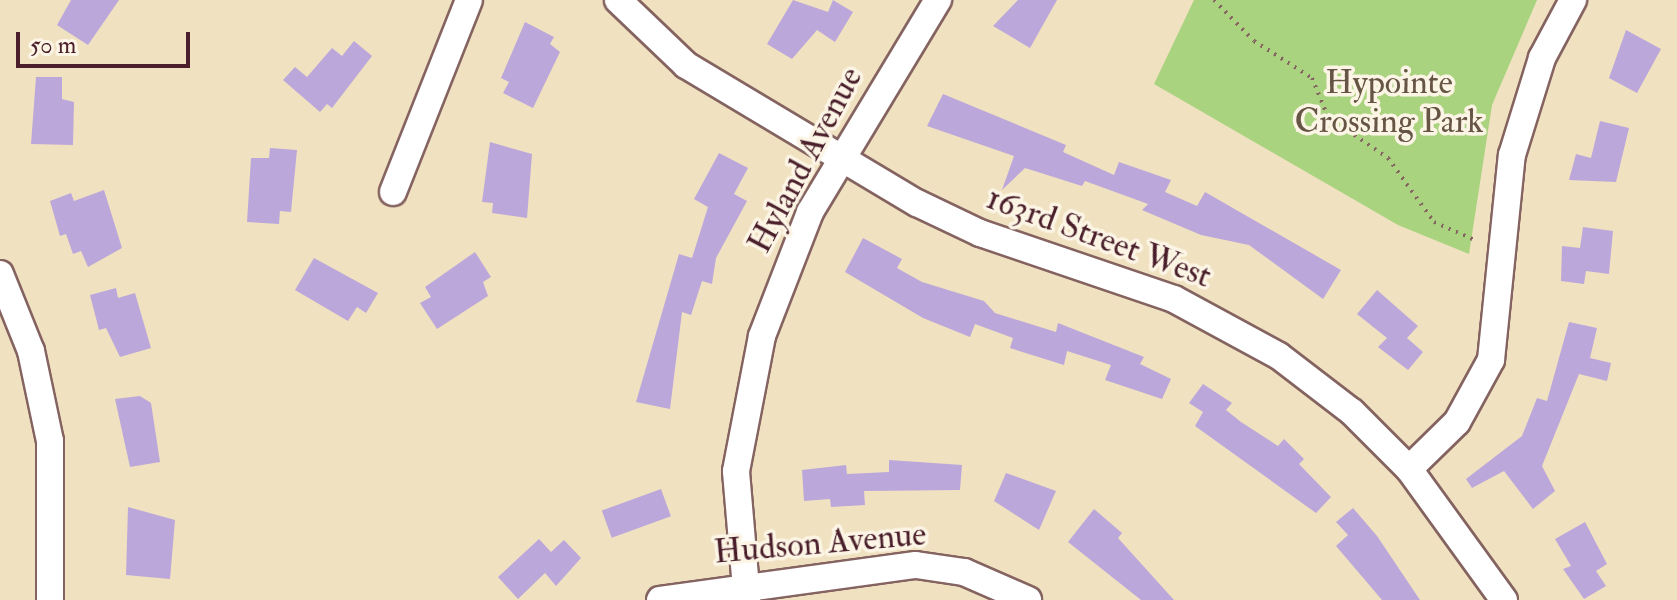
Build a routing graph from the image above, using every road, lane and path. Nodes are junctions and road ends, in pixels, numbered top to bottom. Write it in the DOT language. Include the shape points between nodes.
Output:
graph roads {
  1 [pos="469,0"];
  2 [pos="618,0"];
  3 [pos="938,0"];
  4 [pos="1214,0"];
  5 [pos="1573,0"];
  6 [pos="841,158"];
  7 [pos="393,192"];
  8 [pos="1477,241"];
  9 [pos="0,274"];
  10 [pos="1409,469"];
  11 [pos="746,592"];
  12 [pos="50,600"];
  13 [pos="660,600"];
  14 [pos="1028,600"];
  15 [pos="1504,600"];
  1 -- 7 [label="street"];
  2 -- 6 [label="street, 163rd Street West" via="686,65"];
  3 -- 6 [label="street, Hyland Avenue"];
  4 -- 8 [label="path" via="1254,41 1312,78 1328,117 1388,158 1434,222"];
  5 -- 10 [label="street" via="1542,58 1512,155 1491,360 1457,422"];
  6 -- 10 [label="street, 163rd Street West" via="980,233 1120,277 1231,326 1327,391"];
  6 -- 11 [label="street, Hyland Avenue" via="785,270 745,395 736,471"];
  9 -- 12 [label="street" via="31,351 50,441"];
  10 -- 15 [label="street, 163rd Street West"];
  11 -- 13 [label="street, Hudson Avenue"];
  11 -- 14 [label="street, Hudson Avenue" via="916,565 964,572"];
}
